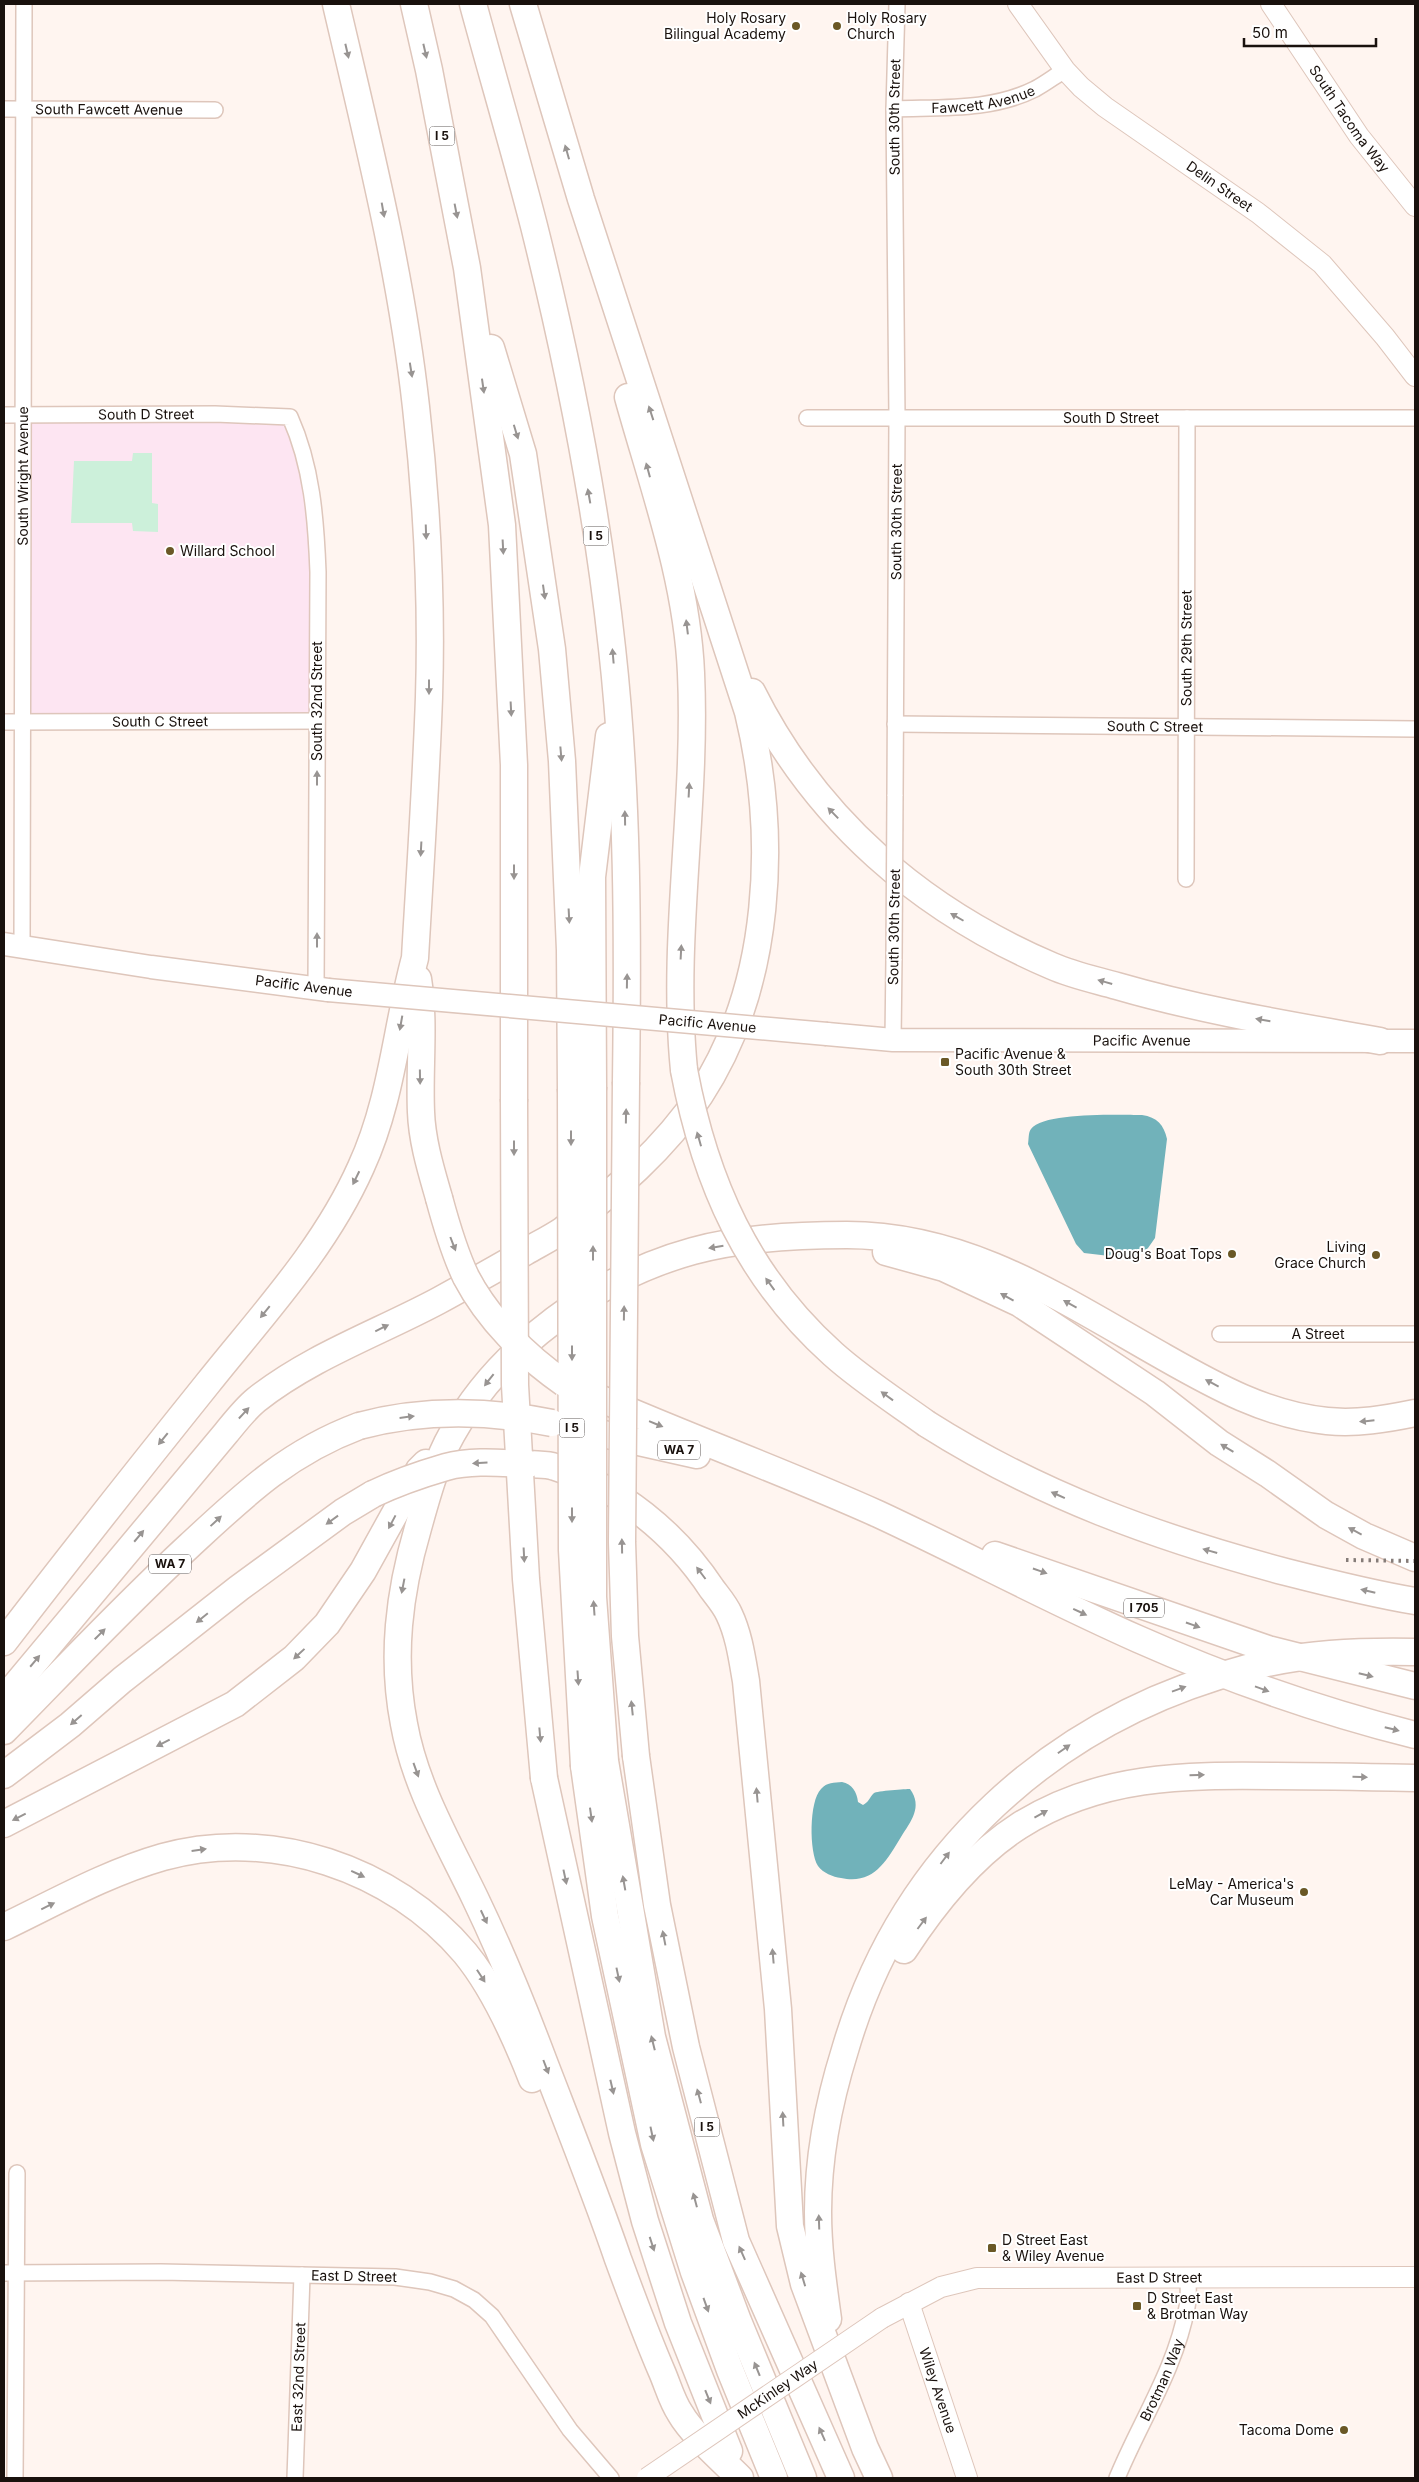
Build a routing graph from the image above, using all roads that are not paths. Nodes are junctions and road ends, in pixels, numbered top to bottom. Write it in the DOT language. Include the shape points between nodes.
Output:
graph roads {
  1 [pos="24,4"];
  2 [pos="336,4"];
  3 [pos="414,4"];
  4 [pos="473,4"];
  5 [pos="523,4"];
  6 [pos="896,4"];
  7 [pos="1018,4"];
  8 [pos="1270,4"];
  9 [pos="1065,70"];
  10 [pos="4,109"];
  11 [pos="24,109"];
  12 [pos="894,109"];
  13 [pos="215,110"];
  14 [pos="580,199"];
  15 [pos="1415,206"];
  16 [pos="467,268"];
  17 [pos="1415,376"];
  18 [pos="4,415"];
  19 [pos="24,415"];
  20 [pos="897,417"];
  21 [pos="290,418"];
  22 [pos="807,418"];
  23 [pos="1187,418"];
  24 [pos="1415,418"];
  25 [pos="692,542"];
  26 [pos="615,684"];
  27 [pos="318,721"];
  28 [pos="4,722"];
  29 [pos="22,722"];
  30 [pos="895,724"];
  31 [pos="1187,727"];
  32 [pos="1415,729"];
  33 [pos="1186,879"];
  34 [pos="13,946"];
  35 [pos="415,958"];
  36 [pos="322,989"];
  37 [pos="893,1040"];
  38 [pos="1380,1041"];
  39 [pos="1415,1041"];
  40 [pos="582,1088"];
  41 [pos="764,1240"];
  42 [pos="1220,1334"];
  43 [pos="1415,1334"];
  44 [pos="1415,1413"];
  45 [pos="449,1439"];
  46 [pos="805,1484"];
  47 [pos="878,1514"];
  48 [pos="1415,1558"];
  49 [pos="1415,1601"];
  50 [pos="4,1642"];
  51 [pos="1415,1652"];
  52 [pos="1415,1686"];
  53 [pos="4,1699"];
  54 [pos="4,1731"];
  55 [pos="1415,1735"];
  56 [pos="594,1764"];
  57 [pos="4,1775"];
  58 [pos="1415,1778"];
  59 [pos="4,1824"];
  60 [pos="4,1927"];
  61 [pos="827,2124"];
  62 [pos="16,2173"];
  63 [pos="10,2273"];
  64 [pos="302,2275"];
  65 [pos="1188,2277"];
  66 [pos="1415,2277"];
  67 [pos="909,2303"];
  68 [pos="642,2326"];
  69 [pos="844,2390"];
  70 [pos="15,2478"];
  71 [pos="295,2478"];
  72 [pos="611,2478"];
  73 [pos="647,2478"];
  74 [pos="740,2478"];
  75 [pos="774,2478"];
  76 [pos="803,2478"];
  77 [pos="841,2478"];
  78 [pos="879,2478"];
  79 [pos="968,2478"];
  80 [pos="1117,2478"];
  1 -- 11 [label="street, South Wright Avenue"];
  2 -- 35 [label="highway, one-way" via="382,202 416,407 423,484 429,696"];
  3 -- 16 [label="highway, I 5, one-way"];
  26 -- 4 [label="highway, I 5, one-way" via="594,528 566,365 534,226"];
  14 -- 5 [label="highway, one-way"];
  6 -- 12 [label="street, South 30th Street"];
  7 -- 9 [label="street, Delin Street"];
  8 -- 15 [label="street, South Tacoma Way" via="1359,136"];
  9 -- 12 [label="street, Fawcett Avenue" via="1036,88 996,103"];
  9 -- 17 [label="street, Delin Street" via="1105,107 1258,212 1322,264"];
  10 -- 11 [label="street, South Fawcett Avenue"];
  11 -- 13 [label="street, South Fawcett Avenue"];
  11 -- 19 [label="street, South Wright Avenue"];
  12 -- 20 [label="street, South 30th Street"];
  25 -- 14 [label="highway, one-way"];
  49 -- 14 [label="highway, one-way, bridge" via="1319,1580 1202,1548 1092,1509 1009,1472 967,1449 886,1395 833,1354 772,1288 741,1242 703,1150 684,1070 680,975 692,711 688,636 679,583 616,352"];
  16 -- 40 [label="highway, I 5, one-way" via="522,454 552,648"];
  16 -- 74 [label="highway, I 5, one-way, bridge" via="502,524 514,765 515,1384 526,1579 544,1778 617,2113 645,2221 678,2323"];
  18 -- 19 [label="street, South D Street"];
  19 -- 21 [label="street, South D Street" via="215,414"];
  19 -- 29 [label="street, South Wright Avenue"];
  20 -- 22 [label="street, South D Street"];
  20 -- 23 [label="street, South D Street"];
  20 -- 30 [label="street, South 30th Street"];
  21 -- 27 [label="street, South 32nd Street" via="301,441 316,515"];
  23 -- 24 [label="street, South D Street"];
  23 -- 31 [label="street, South 29th Street"];
  38 -- 25 [label="highway, one-way" via="1224,1013 1054,967 936,905 855,835 807,782 762,711 738,664"];
  53 -- 25 [label="highway, one-way" via="255,1401 302,1370 436,1302 562,1231 653,1153 700,1094 719,1061 751,972 764,897 766,824 757,750 748,712"];
  26 -- 40 [label="highway, I 5" via="592,877"];
  77 -- 26 [label="highway, I 5, one-way, bridge" via="736,2241 686,2047 657,1905 636,1756 625,1636 622,1542 628,943 624,782"];
  27 -- 29 [label="street, South C Street"];
  36 -- 27 [label="street, South 32nd Street, one-way"];
  28 -- 29 [label="street, South C Street"];
  29 -- 34 [label="street, South Wright Avenue"];
  30 -- 31 [label="street, South C Street"];
  30 -- 37 [label="street, South 30th Street, bridge"];
  31 -- 32 [label="street, South C Street"];
  31 -- 33 [label="street, South 29th Street"];
  34 -- 36 [label="main road, Pacific Avenue"];
  35 -- 46 [label="highway, one-way, bridge" via="422,1039 421,1115 428,1159 459,1259 477,1296 527,1354 564,1383"];
  35 -- 50 [label="highway, one-way" via="380,1118 361,1168 341,1206 306,1261"];
  36 -- 37 [label="main road, Pacific Avenue, bridge"];
  37 -- 38 [label="main road, Pacific Avenue"];
  38 -- 39 [label="main road, Pacific Avenue"];
  40 -- 56 [label="highway, I 5, bridge" via="572,1550"];
  44 -- 41 [label="highway, one-way" via="1364,1421 1329,1421 1257,1404 1194,1374 1023,1278 985,1261 924,1242 848,1235"];
  41 -- 45 [label="highway, one-way" via="698,1250 663,1261 599,1292 563,1314 536,1333 493,1374"];
  48 -- 41 [label="highway, one-way" via="1326,1515 1219,1443 1155,1393 1012,1299 969,1278 906,1256 851,1245"];
  42 -- 43 [label="street, A Street"];
  45 -- 59 [label="highway, one-way" via="419,1470 381,1542 328,1624 294,1658 235,1704"];
  45 -- 68 [label="highway, one-way" via="429,1488 407,1568 398,1619 396,1651 403,1723 415,1767 436,1816 509,1970"];
  46 -- 47 [label="highway, I 705"];
  54 -- 46 [label="highway, WA 7, one-way, bridge" via="164,1569 250,1489 313,1445 359,1426 405,1417 458,1413 505,1415 687,1452"];
  47 -- 52 [label="highway, I 705, one-way" via="1224,1635 1334,1667"];
  47 -- 55 [label="highway, one-way" via="1139,1639 1247,1683 1334,1713"];
  61 -- 51 [label="highway, one-way" via="850,2030 871,1978 895,1932 932,1875 970,1828 1013,1787 1082,1736 1134,1708 1178,1690 1249,1667 1322,1655"];
  56 -- 75 [label="highway, I 5, one-way" via="605,1916 654,2144 726,2362"];
  76 -- 56 [label="highway, I 5, one-way" via="700,2220 652,2038"];
  69 -- 57 [label="highway, one-way, bridge" via="804,2284 790,2226 778,2009 748,1701 737,1634 729,1613 701,1572 675,1542 633,1506 596,1484 554,1466 529,1464 446,1467 373,1494 342,1512 240,1588"];
  61 -- 58 [label="highway, one-way" via="859,2033 898,1960 937,1903 981,1857 1018,1827 1055,1806 1090,1793 1162,1777"];
  60 -- 68 [label="highway, one-way" via="111,1875 164,1857 201,1850 238,1847 282,1850 322,1859 392,1891 431,1919 465,1953 483,1979 521,2050 604,2253"];
  69 -- 61 [label="highway, one-way" via="831,2336 820,2256 820,2176"];
  62 -- 63 [label="street"];
  63 -- 64 [label="street, East D Street"];
  63 -- 70 [label="street"];
  64 -- 71 [label="street, East 32nd Street"];
  64 -- 72 [label="street, East D Street" via="395,2277 430,2282 454,2289 474,2300 492,2316 570,2430"];
  65 -- 66 [label="street, East D Street"];
  65 -- 67 [label="street, East D Street" via="976,2278 941,2287"];
  65 -- 80 [label="street, Brotman Way" via="1187,2306 1179,2334"];
  67 -- 73 [label="street, McKinley Way, bridge" via="882,2318"];
  67 -- 79 [label="street, Wiley Avenue"];
  68 -- 74 [label="highway" via="681,2416"];
  69 -- 78 [label="highway"];
}
